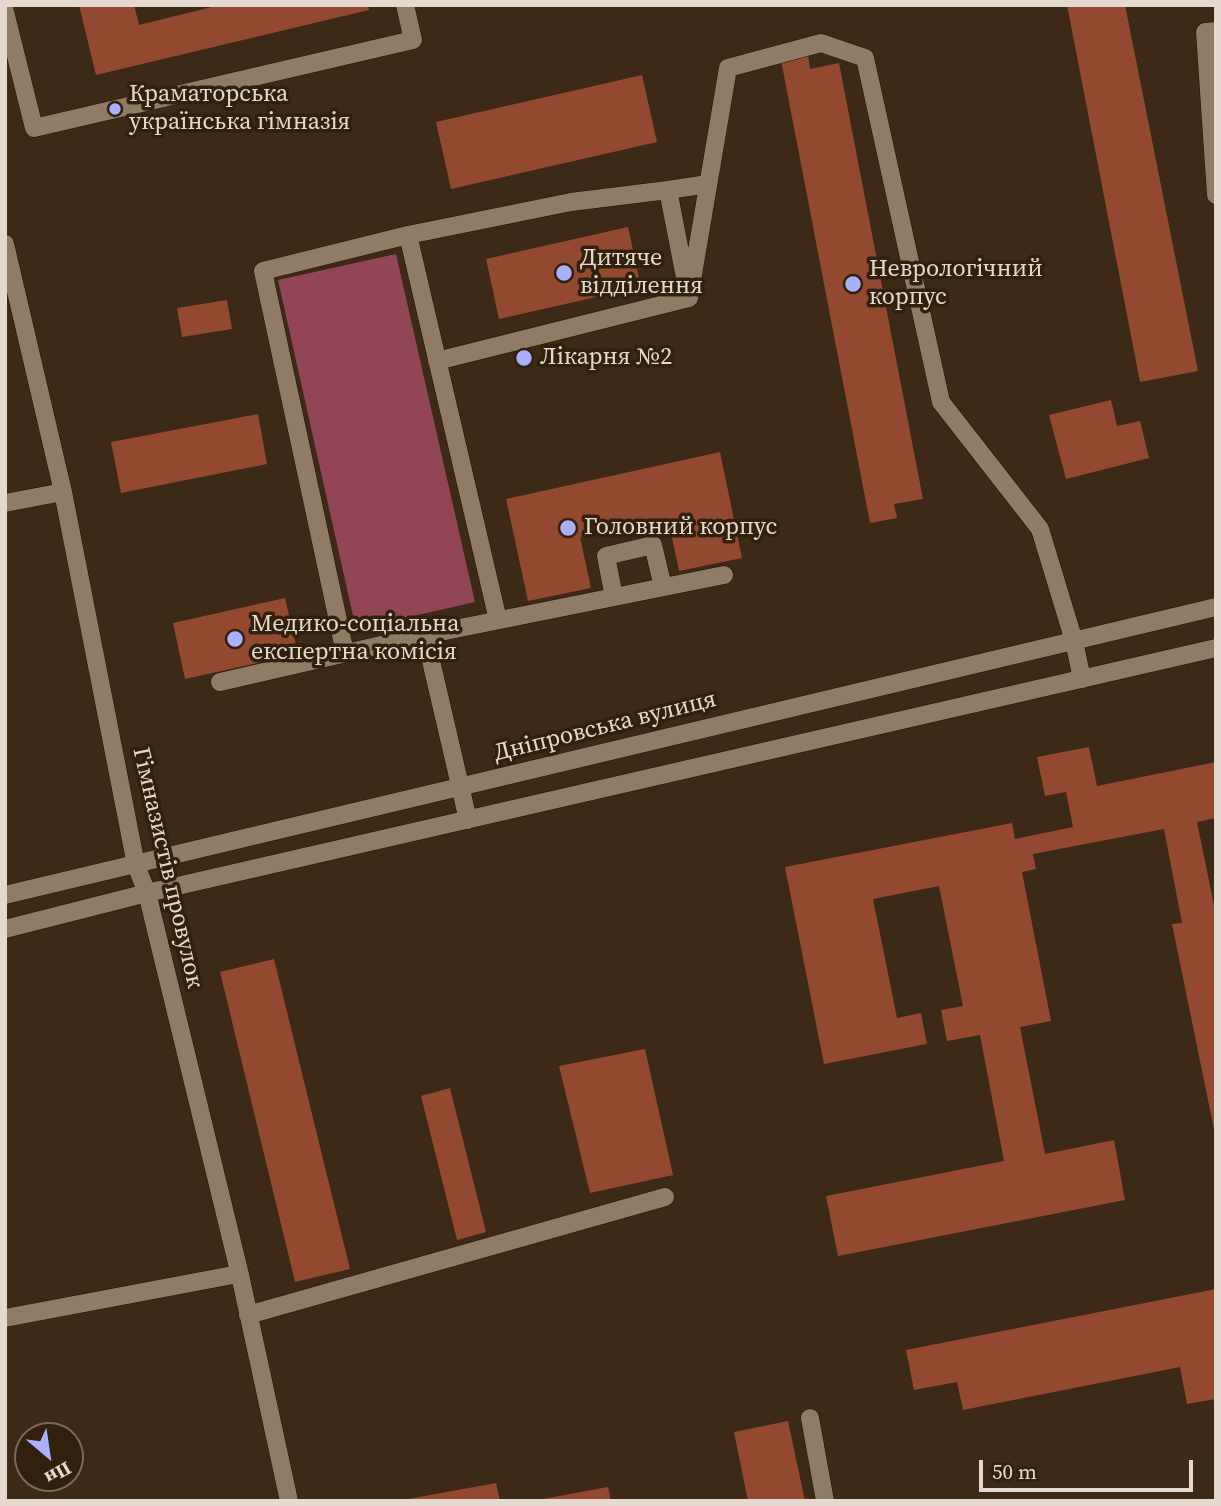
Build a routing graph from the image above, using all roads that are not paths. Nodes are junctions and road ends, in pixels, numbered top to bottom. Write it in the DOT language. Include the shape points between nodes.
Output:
graph roads {
  1 [pos="405,5"];
  2 [pos="5,12"];
  3 [pos="1216,31"];
  4 [pos="708,184"];
  5 [pos="668,191"];
  6 [pos="1216,195"];
  7 [pos="408,235"];
  8 [pos="5,244"];
  9 [pos="689,298"];
  10 [pos="437,361"];
  11 [pos="63,492"];
  12 [pos="5,503"];
  13 [pos="724,575"];
  14 [pos="663,587"];
  15 [pos="614,597"];
  16 [pos="1216,607"];
  17 [pos="498,620"];
  18 [pos="425,635"];
  19 [pos="1074,641"];
  20 [pos="1216,648"];
  21 [pos="345,653"];
  22 [pos="1082,679"];
  23 [pos="220,681"];
  24 [pos="461,787"];
  25 [pos="468,820"];
  26 [pos="136,865"];
  27 [pos="147,893"];
  28 [pos="5,895"];
  29 [pos="5,929"];
  30 [pos="665,1197"];
  31 [pos="233,1275"];
  32 [pos="248,1315"];
  33 [pos="5,1318"];
  34 [pos="810,1418"];
  35 [pos="289,1501"];
  36 [pos="825,1501"];
  1 -- 2 [label="street" via="413,40 34,128"];
  3 -- 6 [label="street" via="1206,32"];
  4 -- 5 [label="street"];
  4 -- 9 [label="street"];
  4 -- 19 [label="street" via="728,68 821,43 865,58 941,402 1040,529"];
  5 -- 7 [label="street" via="570,202"];
  5 -- 9 [label="street"];
  7 -- 10 [label="street"];
  7 -- 21 [label="street" via="263,271"];
  8 -- 11 [label="street, Гімназистів провулок"];
  9 -- 10 [label="street"];
  10 -- 17 [label="street"];
  11 -- 12 [label="street"];
  11 -- 26 [label="street, Гімназистів провулок"];
  13 -- 14 [label="street"];
  14 -- 15 [label="street"];
  14 -- 15 [label="street" via="653,545 606,556"];
  15 -- 17 [label="street"];
  16 -- 19 [label="street, Дніпровська вулиця"];
  17 -- 18 [label="street"];
  18 -- 21 [label="street"];
  18 -- 24 [label="street"];
  19 -- 22 [label="street"];
  19 -- 24 [label="street, Дніпровська вулиця"];
  20 -- 22 [label="street"];
  21 -- 23 [label="street"];
  22 -- 25 [label="street"];
  24 -- 25 [label="street"];
  24 -- 26 [label="street, Дніпровська вулиця"];
  25 -- 27 [label="street"];
  26 -- 27 [label="street, Гімназистів провулок"];
  26 -- 28 [label="street, Дніпровська вулиця"];
  27 -- 29 [label="street"];
  27 -- 32 [label="street, Гімназистів провулок"];
  30 -- 32 [label="street"];
  31 -- 33 [label="street"];
  32 -- 35 [label="street, Гімназистів провулок"];
  34 -- 36 [label="street"];
}
